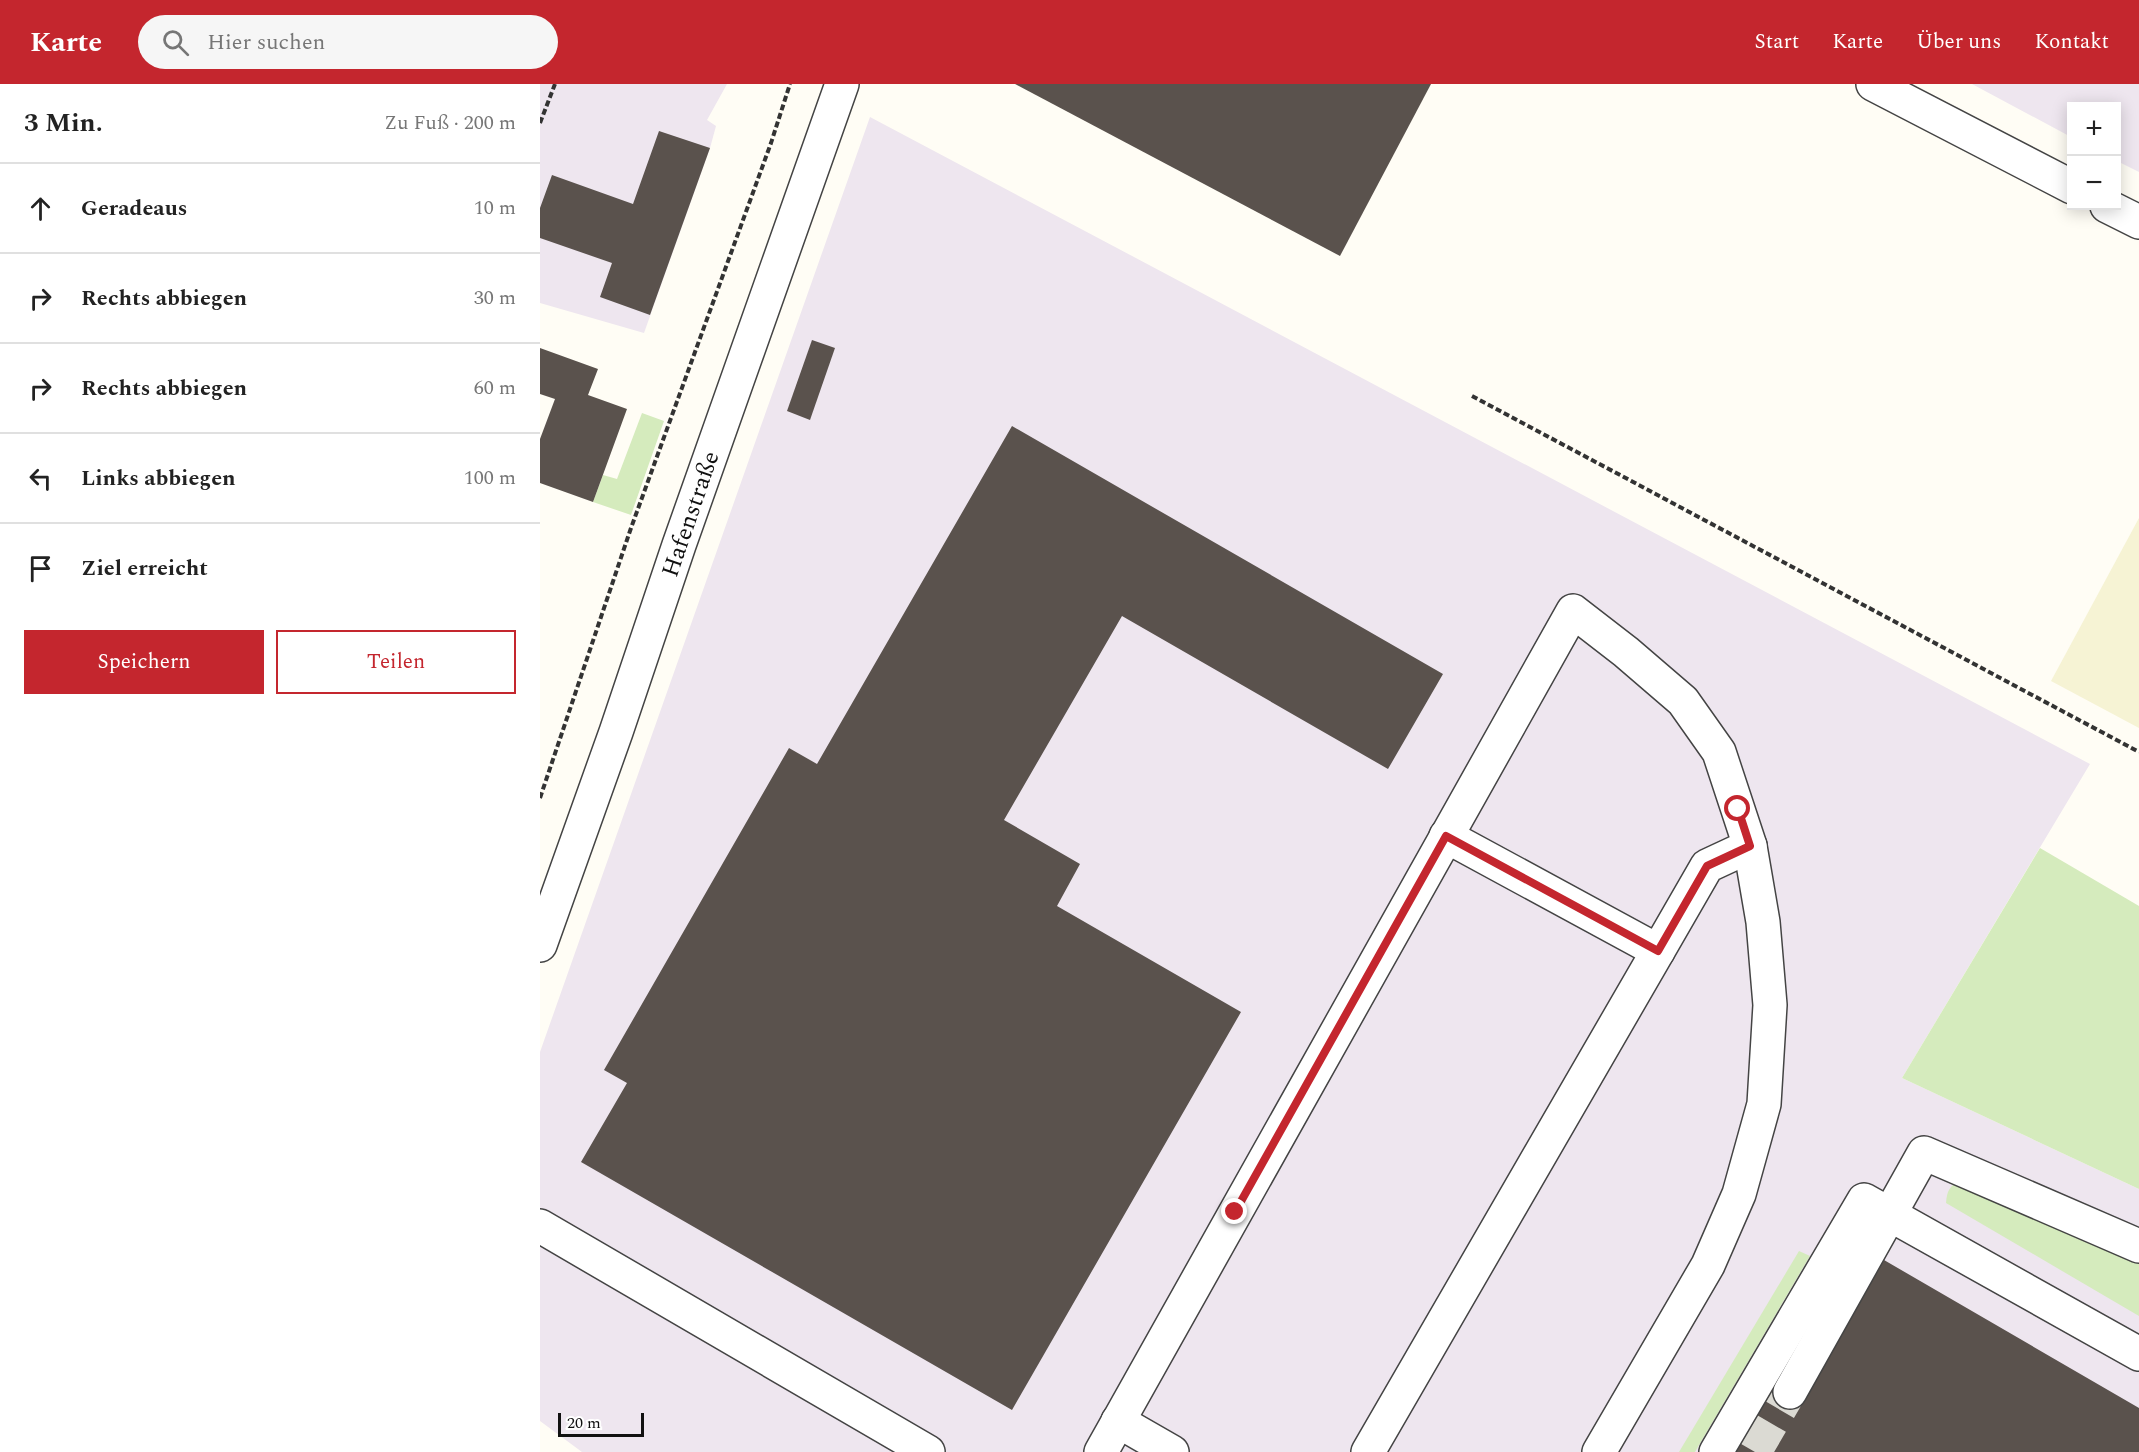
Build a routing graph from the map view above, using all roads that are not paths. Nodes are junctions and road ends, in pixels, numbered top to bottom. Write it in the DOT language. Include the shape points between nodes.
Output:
graph roads {
  1 [pos="842,84"];
  2 [pos="1873,84"];
  3 [pos="2067,184"];
  4 [pos="2115,210"];
  5 [pos="2139,222"];
  6 [pos="1446,836"];
  7 [pos="1750,846"];
  8 [pos="540,945"];
  9 [pos="1658,951"];
  10 [pos="1889,1214"];
  11 [pos="540,1226"];
  12 [pos="2139,1246"];
  13 [pos="2139,1354"];
  14 [pos="1790,1392"];
  15 [pos="1118,1421"];
  16 [pos="928,1452"];
  17 [pos="1101,1452"];
  18 [pos="1172,1452"];
  19 [pos="1368,1452"];
  20 [pos="1599,1452"];
  21 [pos="1716,1452"];
  1 -- 8 [label="street, Hafenstraße"];
  2 -- 3 [label="street"];
  4 -- 5 [label="street"];
  6 -- 7 [label="street" via="1573,611 1683,701 1719,752"];
  6 -- 9 [label="street"];
  6 -- 15 [label="street"];
  7 -- 9 [label="street" via="1707,866"];
  7 -- 20 [label="street" via="1763,922 1770,1005 1764,1104 1739,1194 1708,1265"];
  9 -- 19 [label="street"];
  10 -- 12 [label="street" via="1924,1153"];
  10 -- 13 [label="street"];
  10 -- 14 [label="street"];
  10 -- 21 [label="street" via="1864,1200"];
  11 -- 16 [label="street"];
  15 -- 17 [label="street"];
  15 -- 18 [label="street"];
}
